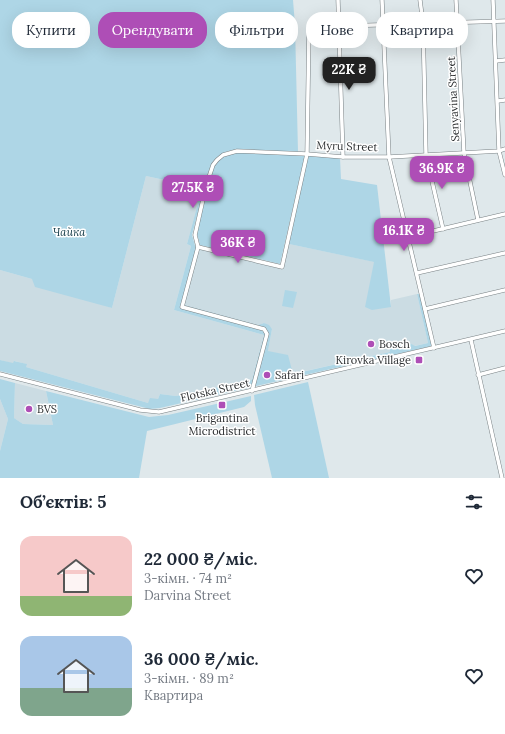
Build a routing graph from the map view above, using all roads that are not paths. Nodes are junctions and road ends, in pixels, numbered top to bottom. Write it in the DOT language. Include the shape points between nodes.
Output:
graph roads {
  1 [pos="338,0"];
  2 [pos="382,0"];
  3 [pos="420,0"];
  4 [pos="456,0"];
  5 [pos="493,0"];
  6 [pos="338,12"];
  7 [pos="382,12"];
  8 [pos="422,12"];
  9 [pos="457,12"];
  10 [pos="505,21"];
  11 [pos="495,22"];
  12 [pos="468,23"];
  13 [pos="309,48"];
  14 [pos="340,48"];
  15 [pos="384,48"];
  16 [pos="424,48"];
  17 [pos="459,48"];
  18 [pos="505,60"];
  19 [pos="496,61"];
  20 [pos="505,100"];
  21 [pos="498,101"];
  22 [pos="505,149"];
  23 [pos="499,151"];
  24 [pos="464,153"];
  25 [pos="307,154"];
  26 [pos="426,155"];
  27 [pos="343,157"];
  28 [pos="389,157"];
  29 [pos="505,175"];
  30 [pos="505,214"];
  31 [pos="478,220"];
  32 [pos="443,229"];
  33 [pos="408,237"];
  34 [pos="198,247"];
  35 [pos="505,253"];
  36 [pos="417,273"];
  37 [pos="505,290"];
  38 [pos="425,309"];
  39 [pos="505,331"];
  40 [pos="470,340"];
  41 [pos="434,348"];
  42 [pos="505,368"];
  43 [pos="0,374"];
  44 [pos="478,374"];
  45 [pos="252,391"];
  46 [pos="503,476"];
  1 -- 6 [label="street"];
  2 -- 7 [label="street"];
  3 -- 8 [label="street"];
  4 -- 9 [label="street, Senyavina Street"];
  5 -- 11 [label="street"];
  10 -- 11 [label="street"];
  11 -- 12 [label="street"];
  11 -- 19 [label="street"];
  13 -- 25 [label="street"];
  14 -- 27 [label="street"];
  15 -- 28 [label="street"];
  16 -- 26 [label="street"];
  17 -- 24 [label="street, Senyavina Street"];
  18 -- 19 [label="street"];
  19 -- 21 [label="street"];
  20 -- 21 [label="street"];
  21 -- 23 [label="street"];
  22 -- 23 [label="street, Myru Street"];
  23 -- 24 [label="street, Myru Street"];
  23 -- 29 [label="street"];
  24 -- 26 [label="street, Myru Street"];
  24 -- 31 [label="street, Senyavina Street"];
  25 -- 27 [label="street, Myru Street"];
  25 -- 34 [label="street, Myru Street" via="237,151 226,153 217,160 209,175 195,235"];
  25 -- 34 [label="street" via="282,267"];
  26 -- 28 [label="street, Myru Street"];
  26 -- 32 [label="street"];
  27 -- 28 [label="street, Myru Street"];
  28 -- 33 [label="street"];
  30 -- 31 [label="street"];
  31 -- 32 [label="street"];
  32 -- 33 [label="street"];
  33 -- 36 [label="street"];
  34 -- 45 [label="street, Myru Street" via="182,306 264,329 267,334"];
  35 -- 36 [label="street"];
  36 -- 38 [label="street"];
  37 -- 38 [label="street"];
  38 -- 41 [label="street"];
  39 -- 40 [label="street, Flotska Street"];
  40 -- 41 [label="street, Flotska Street"];
  40 -- 44 [label="street"];
  41 -- 45 [label="street, Flotska Street"];
  42 -- 44 [label="street"];
  43 -- 45 [label="street, Flotska Street" via="149,412 164,411"];
  44 -- 46 [label="street"];
}
